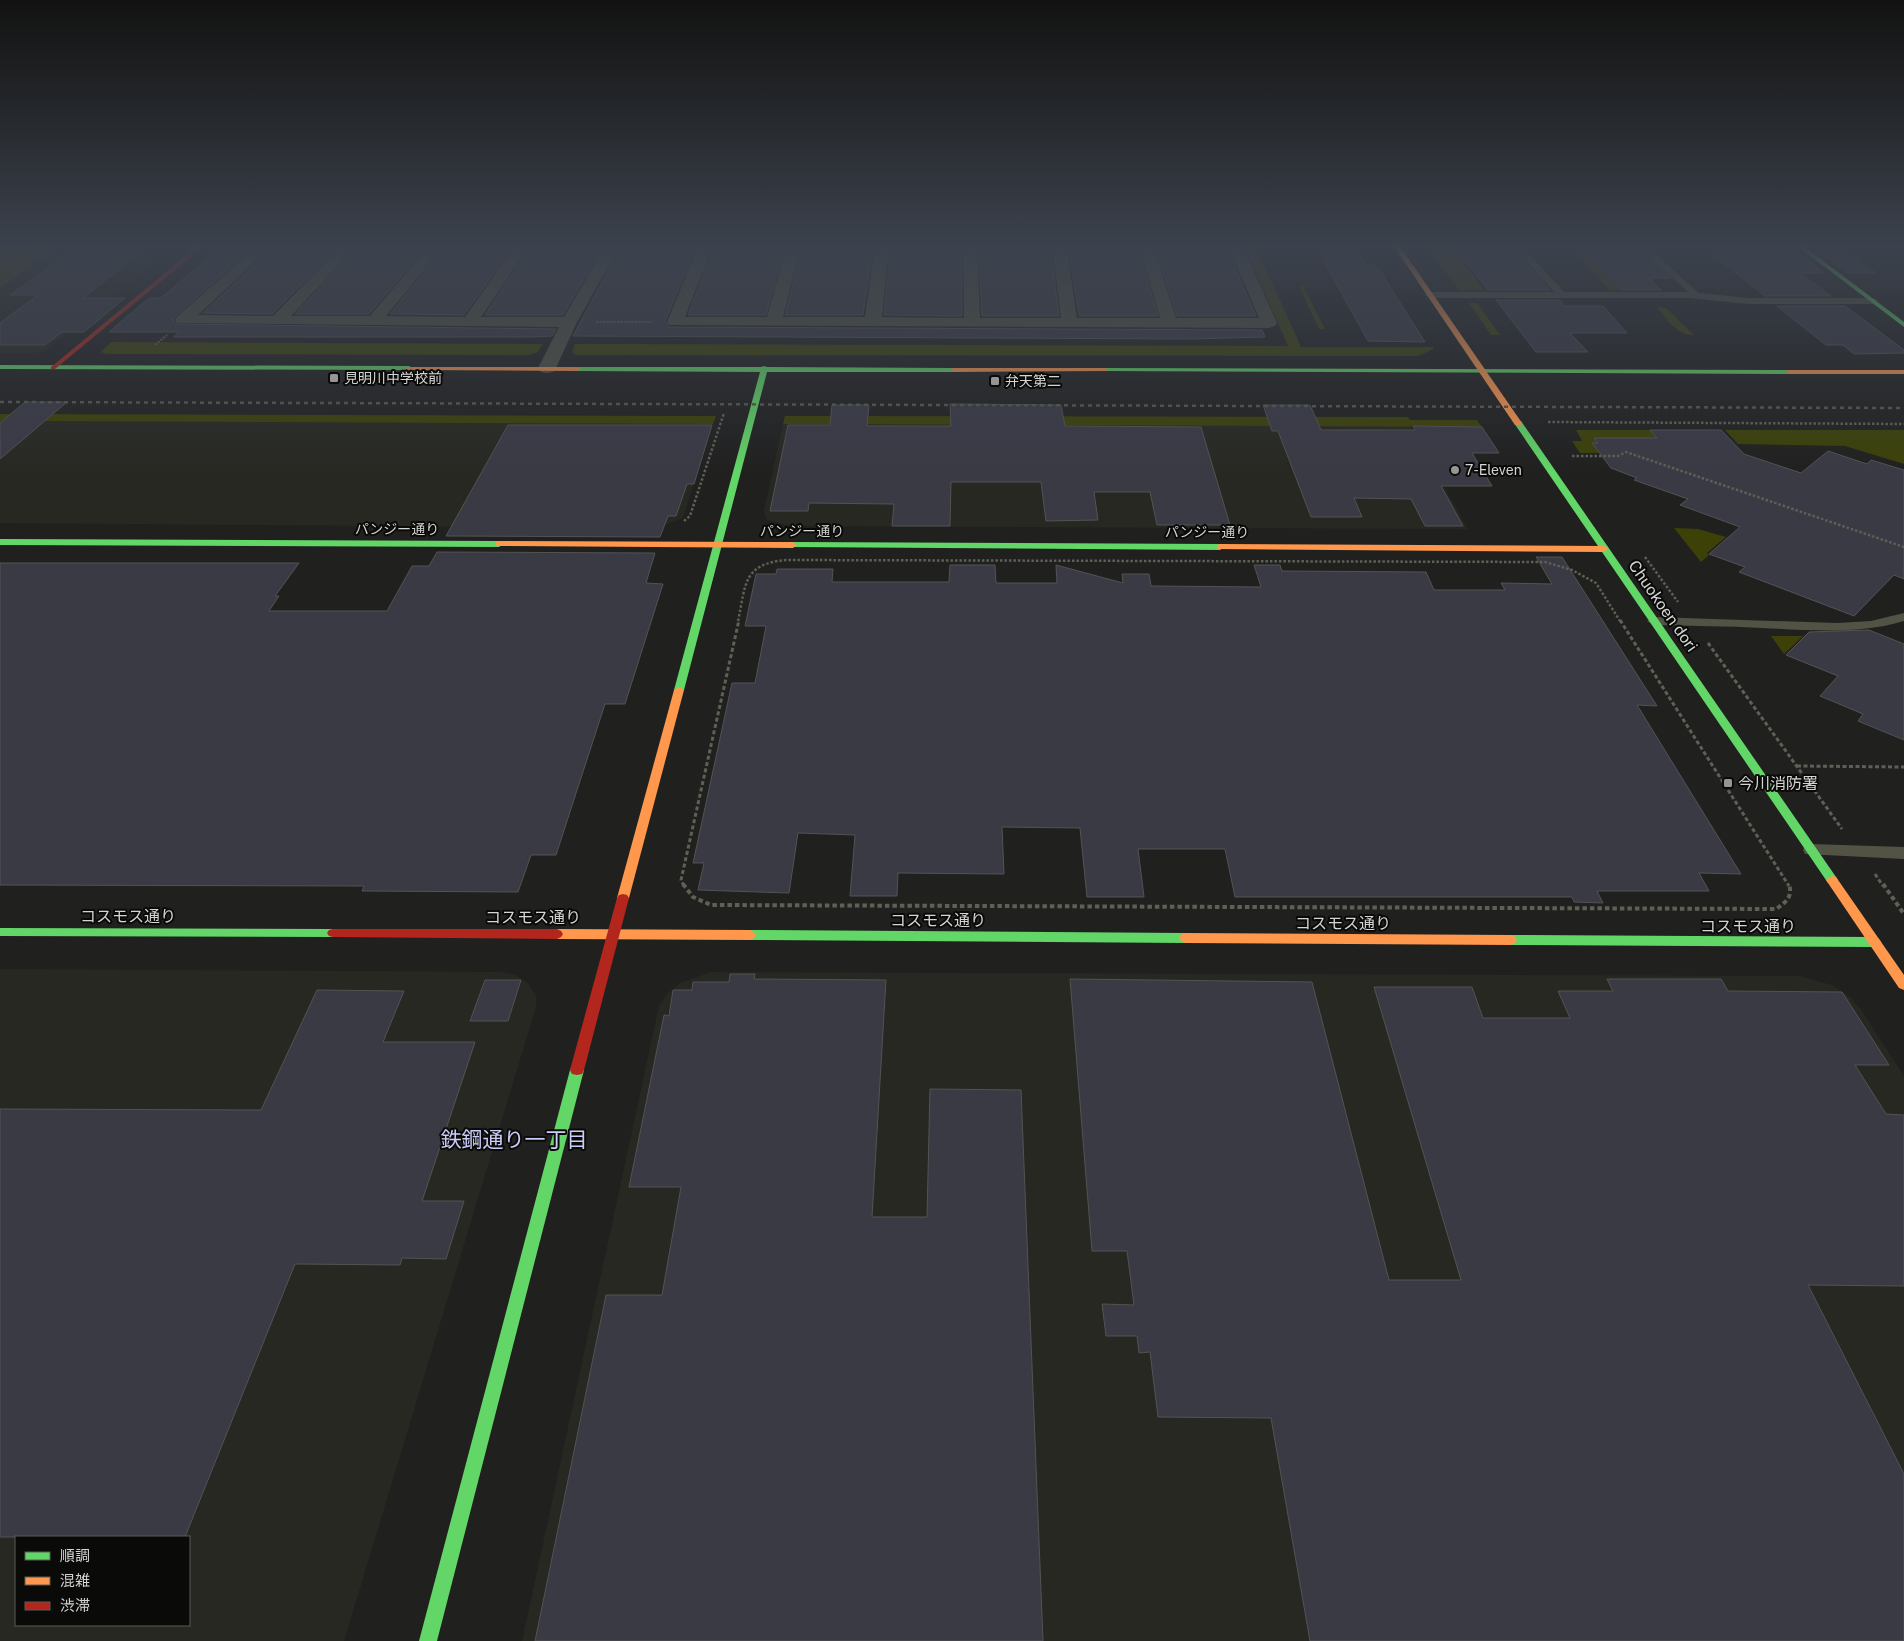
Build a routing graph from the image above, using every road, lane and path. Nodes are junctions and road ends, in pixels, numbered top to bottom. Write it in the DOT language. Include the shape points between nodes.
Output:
graph roads {
  1 [pos="109,322"];
  2 [pos="181,322"];
  3 [pos="527,322"];
  4 [pos="569,322"];
  5 [pos="590,322"];
  6 [pos="675,322"];
  7 [pos="774,322"];
  8 [pos="873,322"];
  9 [pos="972,322"];
  10 [pos="1070,322"];
  11 [pos="1268,322"];
  12 [pos="1448,322"];
  13 [pos="1170,323"];
  14 [pos="151,350"];
  15 [pos="0,367"];
  16 [pos="53,368"];
  17 [pos="547,368"];
  18 [pos="764,368"];
  19 [pos="1483,372"];
  20 [pos="1904,372"];
  21 [pos="724,413"];
  22 [pos="1904,424"];
  23 [pos="1550,428"];
  24 [pos="1577,464"];
  25 [pos="682,523"];
  26 [pos="0,542"];
  27 [pos="718,546"];
  28 [pos="1904,547"];
  29 [pos="1604,549"];
  30 [pos="1643,554"];
  31 [pos="1554,564"];
  32 [pos="1904,618"];
  33 [pos="1654,620"];
  34 [pos="1693,622"];
  35 [pos="1797,766"];
  36 [pos="1904,768"];
  37 [pos="1811,850"];
  38 [pos="1858,852"];
  39 [pos="1904,853"];
  40 [pos="1869,866"];
  41 [pos="1904,914"];
  42 [pos="0,932"];
  43 [pos="613,934"];
  44 [pos="1875,942"];
  45 [pos="1904,985"];
  46 [pos="428,1641"];
  1 -- 16 [label="street"];
  2 -- 14 [label="path"];
  3 -- 4 [label="street"];
  4 -- 17 [label="street"];
  5 -- 6 [label="path"];
  6 -- 7 [label="street"];
  7 -- 8 [label="street"];
  8 -- 9 [label="street"];
  9 -- 10 [label="street"];
  10 -- 13 [label="street"];
  11 -- 13 [label="street"];
  12 -- 19 [label="street, Chuokoen dori"];
  15 -- 16 [label="street"];
  16 -- 17 [label="street"];
  17 -- 18 [label="street"];
  18 -- 19 [label="street"];
  18 -- 27 [label="street"];
  19 -- 20 [label="street"];
  19 -- 29 [label="street, Chuokoen dori"];
  21 -- 25 [label="path" via="690,516"];
  22 -- 23 [label="path" via="1545,422"];
  24 -- 28 [label="path" via="1571,456 1618,456 1626,452"];
  26 -- 27 [label="street, パンジー通り"];
  27 -- 29 [label="street, パンジー通り"];
  27 -- 43 [label="street"];
  29 -- 33 [label="street, Chuokoen dori"];
  30 -- 34 [label="path"];
  31 -- 31 [label="path" via="1580,573 1596,583 1788,881 1791,891 1788,901 1776,909 711,905 690,897 681,880 748,577 767,564 786,560"];
  32 -- 34 [label="lane" via="1871,625 1830,626"];
  33 -- 34 [label="lane"];
  33 -- 37 [label="street, Chuokoen dori"];
  34 -- 35 [label="path"];
  35 -- 36 [label="path"];
  35 -- 38 [label="path"];
  37 -- 38 [label="lane"];
  37 -- 44 [label="street, Chuokoen dori"];
  38 -- 39 [label="lane"];
  40 -- 41 [label="path"];
  42 -- 43 [label="street, コスモス通り"];
  43 -- 44 [label="street, コスモス通り"];
  43 -- 46 [label="street"];
  44 -- 45 [label="street, Chuokoen dori"];
}
